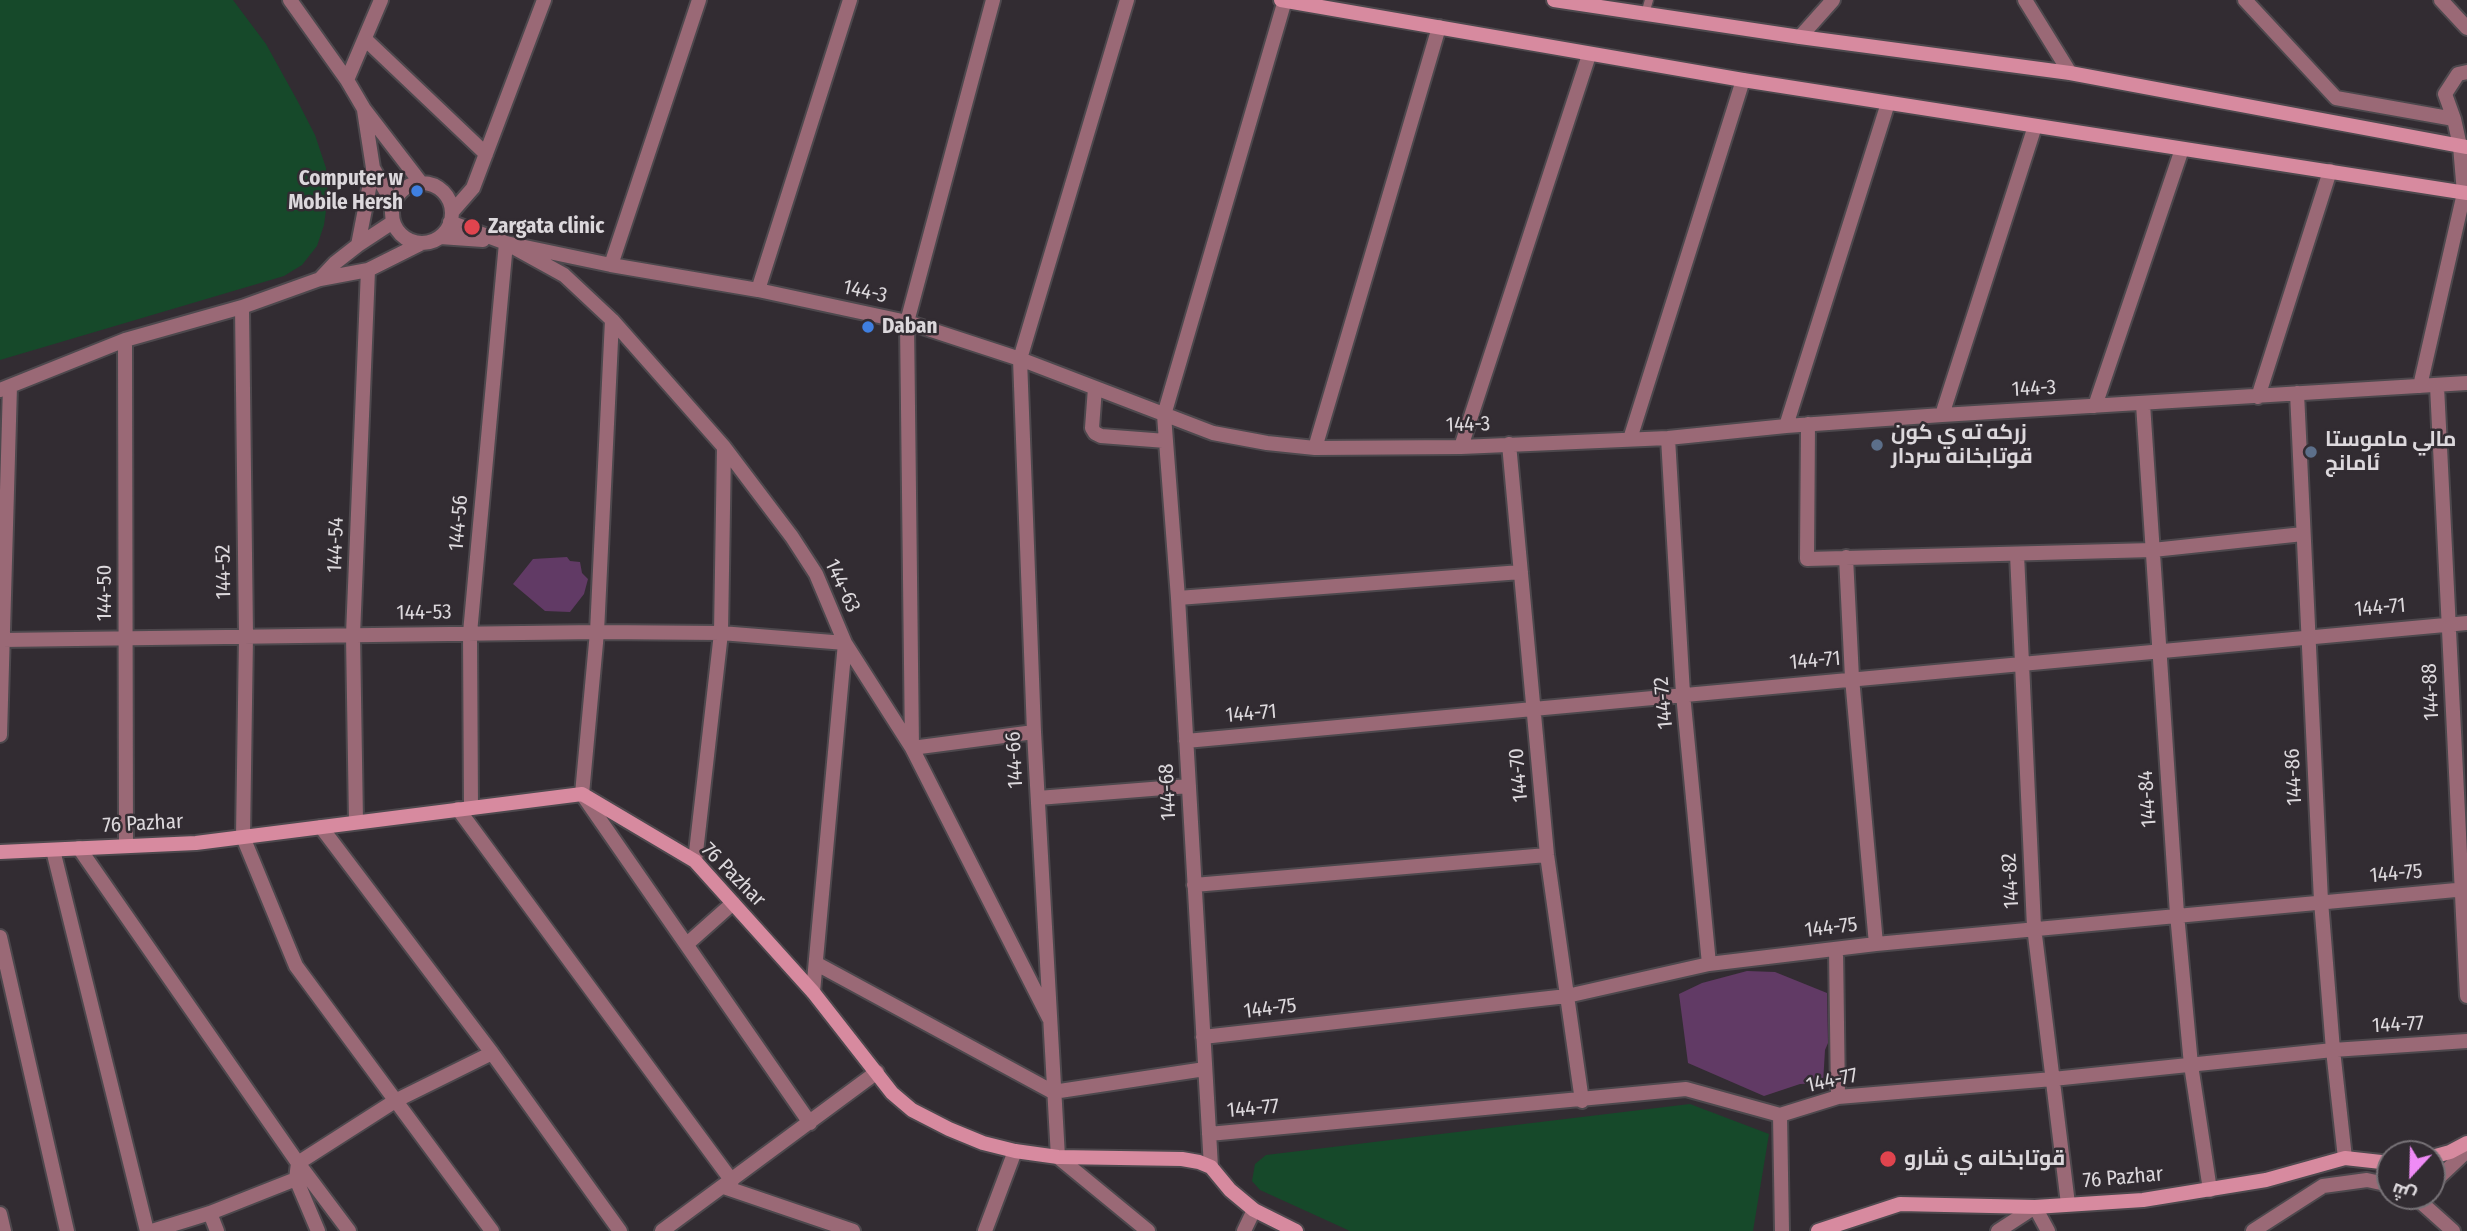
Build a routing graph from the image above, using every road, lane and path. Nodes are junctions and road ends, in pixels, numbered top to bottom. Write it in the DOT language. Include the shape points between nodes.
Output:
graph roads {
  1 [pos="290,0"];
  2 [pos="381,0"];
  3 [pos="544,0"];
  4 [pos="699,0"];
  5 [pos="850,0"];
  6 [pos="993,0"];
  7 [pos="1127,0"];
  8 [pos="1284,0"];
  9 [pos="1555,0"];
  10 [pos="1833,0"];
  11 [pos="2025,0"];
  12 [pos="2245,0"];
  13 [pos="2441,0"];
  14 [pos="1590,3"];
  15 [pos="1647,7"];
  16 [pos="1439,27"];
  17 [pos="2467,28"];
  18 [pos="1800,37"];
  19 [pos="365,39"];
  20 [pos="1589,55"];
  21 [pos="2467,72"];
  22 [pos="2070,73"];
  23 [pos="347,80"];
  24 [pos="1743,80"];
  25 [pos="1888,103"];
  26 [pos="364,109"];
  27 [pos="2454,119"];
  28 [pos="2035,126"];
  29 [pos="2463,147"];
  30 [pos="2182,149"];
  31 [pos="486,154"];
  32 [pos="373,168"];
  33 [pos="2330,172"];
  34 [pos="421,183"];
  35 [pos="2465,193"];
  36 [pos="393,204"];
  37 [pos="451,217"];
  38 [pos="393,222"];
  39 [pos="440,237"];
  40 [pos="502,242"];
  41 [pos="422,243"];
  42 [pos="358,245"];
  43 [pos="611,265"];
  44 [pos="368,270"];
  45 [pos="320,279"];
  46 [pos="758,290"];
  47 [pos="242,307"];
  48 [pos="612,320"];
  49 [pos="907,322"];
  50 [pos="125,340"];
  51 [pos="1020,359"];
  52 [pos="2467,383"];
  53 [pos="2420,386"];
  54 [pos="2437,386"];
  55 [pos="5,388"];
  56 [pos="1095,388"];
  57 [pos="2297,393"];
  58 [pos="2258,397"];
  59 [pos="2143,404"];
  60 [pos="2095,406"];
  61 [pos="1164,415"];
  62 [pos="1942,415"];
  63 [pos="1808,425"];
  64 [pos="1786,426"];
  65 [pos="1668,438"];
  66 [pos="1630,439"];
  67 [pos="1166,441"];
  68 [pos="1509,444"];
  69 [pos="724,447"];
  70 [pos="1315,447"];
  71 [pos="1461,447"];
  72 [pos="2303,534"];
  73 [pos="2153,550"];
  74 [pos="2017,554"];
  75 [pos="1846,557"];
  76 [pos="1521,572"];
  77 [pos="1178,598"];
  78 [pos="2467,622"];
  79 [pos="2449,623"];
  80 [pos="597,632"];
  81 [pos="721,633"];
  82 [pos="470,634"];
  83 [pos="354,635"];
  84 [pos="246,636"];
  85 [pos="2308,636"];
  86 [pos="127,638"];
  87 [pos="2,640"];
  88 [pos="845,643"];
  89 [pos="2160,650"];
  90 [pos="2022,663"];
  91 [pos="1852,678"];
  92 [pos="1684,694"];
  93 [pos="1534,708"];
  94 [pos="1034,732"];
  95 [pos="0,735"];
  96 [pos="1186,741"];
  97 [pos="912,748"];
  98 [pos="1189,786"];
  99 [pos="582,794"];
  100 [pos="1038,798"];
  101 [pos="464,809"];
  102 [pos="356,822"];
  103 [pos="321,827"];
  104 [pos="243,837"];
  105 [pos="126,846"];
  106 [pos="79,848"];
  107 [pos="53,850"];
  108 [pos="0,852"];
  109 [pos="1548,855"];
  110 [pos="695,861"];
  111 [pos="1194,885"];
  112 [pos="2464,889"];
  113 [pos="2321,901"];
  114 [pos="733,903"];
  115 [pos="2177,914"];
  116 [pos="2034,928"];
  117 [pos="0,937"];
  118 [pos="687,944"];
  119 [pos="1876,944"];
  120 [pos="1836,949"];
  121 [pos="817,964"];
  122 [pos="1709,964"];
  123 [pos="813,992"];
  124 [pos="1567,996"];
  125 [pos="2467,996"];
  126 [pos="1049,1018"];
  127 [pos="1203,1037"];
  128 [pos="2467,1041"];
  129 [pos="2333,1049"];
  130 [pos="492,1053"];
  131 [pos="2191,1065"];
  132 [pos="1205,1069"];
  133 [pos="877,1072"];
  134 [pos="2053,1079"];
  135 [pos="1053,1092"];
  136 [pos="1838,1097"];
  137 [pos="395,1101"];
  138 [pos="1582,1101"];
  139 [pos="1780,1115"];
  140 [pos="810,1122"];
  141 [pos="1209,1134"];
  142 [pos="2467,1143"];
  143 [pos="1015,1151"];
  144 [pos="2467,1152"];
  145 [pos="2446,1153"];
  146 [pos="1058,1157"];
  147 [pos="2345,1158"];
  148 [pos="2376,1161"];
  149 [pos="298,1164"];
  150 [pos="1211,1167"];
  151 [pos="2446,1171"];
  152 [pos="296,1179"];
  153 [pos="2376,1182"];
  154 [pos="728,1184"];
  155 [pos="2210,1190"];
  156 [pos="2068,1204"];
  157 [pos="2035,1207"];
  158 [pos="1254,1210"];
  159 [pos="2431,1210"];
  160 [pos="210,1213"];
  161 [pos="0,1214"];
  162 [pos="668,1230"];
  163 [pos="4,1231"];
  164 [pos="67,1231"];
  165 [pos="149,1231"];
  166 [pos="217,1231"];
  167 [pos="318,1231"];
  168 [pos="349,1231"];
  169 [pos="492,1231"];
  170 [pos="620,1231"];
  171 [pos="853,1231"];
  172 [pos="985,1231"];
  173 [pos="1148,1231"];
  174 [pos="1244,1231"];
  175 [pos="1296,1231"];
  176 [pos="1782,1231"];
  177 [pos="1818,1231"];
  178 [pos="1998,1231"];
  179 [pos="2048,1231"];
  180 [pos="2253,1231"];
  181 [pos="2453,1231"];
  1 -- 23 [label="street"];
  2 -- 19 [label="street"];
  3 -- 31 [label="street"];
  4 -- 43 [label="street"];
  5 -- 46 [label="street"];
  6 -- 49 [label="street"];
  7 -- 51 [label="street, 144-66"];
  8 -- 16 [label="street"];
  8 -- 61 [label="street"];
  9 -- 14 [label="street"];
  10 -- 18 [label="street"];
  11 -- 22 [label="street"];
  12 -- 27 [label="street" via="2336,97"];
  13 -- 17 [label="street"];
  14 -- 15 [label="street"];
  15 -- 18 [label="street"];
  16 -- 20 [label="street"];
  16 -- 70 [label="street"];
  18 -- 22 [label="street"];
  19 -- 23 [label="street"];
  19 -- 31 [label="street"];
  20 -- 24 [label="street"];
  20 -- 71 [label="street"];
  21 -- 27 [label="street" via="2458,74 2445,94"];
  22 -- 29 [label="street"];
  23 -- 26 [label="street"];
  24 -- 25 [label="street"];
  24 -- 66 [label="street"];
  25 -- 28 [label="street"];
  25 -- 64 [label="street"];
  26 -- 32 [label="street"];
  26 -- 34 [label="street"];
  27 -- 29 [label="street"];
  28 -- 30 [label="street"];
  28 -- 62 [label="street"];
  29 -- 35 [label="street"];
  30 -- 33 [label="street"];
  30 -- 60 [label="street"];
  31 -- 37 [label="street" via="473,188"];
  32 -- 36 [label="street"];
  32 -- 42 [label="street"];
  33 -- 35 [label="street"];
  33 -- 58 [label="street"];
  34 -- 36 [label="street" via="404,188"];
  34 -- 37 [label="street" via="446,195"];
  35 -- 53 [label="street"];
  36 -- 38 [label="street"];
  37 -- 39 [label="street"];
  37 -- 40 [label="street, 144-3"];
  38 -- 41 [label="street" via="404,237"];
  38 -- 42 [label="street"];
  39 -- 40 [label="street, 144-3"];
  39 -- 41 [label="street"];
  40 -- 43 [label="street, 144-3"];
  40 -- 48 [label="street, 144-63" via="564,275"];
  40 -- 82 [label="street, 144-56"];
  41 -- 44 [label="street"];
  42 -- 45 [label="street"];
  43 -- 46 [label="street, 144-3"];
  44 -- 45 [label="street"];
  44 -- 83 [label="street, 144-54"];
  45 -- 47 [label="street"];
  46 -- 49 [label="street, 144-3"];
  47 -- 50 [label="street"];
  47 -- 84 [label="street, 144-52"];
  48 -- 69 [label="street, 144-63"];
  48 -- 80 [label="street"];
  49 -- 51 [label="street, 144-3"];
  49 -- 97 [label="street"];
  50 -- 55 [label="street"];
  50 -- 86 [label="street, 144-50"];
  51 -- 56 [label="street, 144-3"];
  51 -- 94 [label="street, 144-66"];
  52 -- 54 [label="street, 144-3"];
  53 -- 54 [label="street, 144-3"];
  53 -- 57 [label="street, 144-3"];
  54 -- 79 [label="street, 144-88"];
  55 -- 87 [label="street"];
  56 -- 61 [label="street, 144-3"];
  56 -- 67 [label="street" via="1094,433"];
  57 -- 58 [label="street, 144-3"];
  57 -- 72 [label="street, 144-86"];
  58 -- 59 [label="street, 144-3"];
  59 -- 60 [label="street, 144-3"];
  59 -- 73 [label="street, 144-84"];
  60 -- 62 [label="street, 144-3"];
  61 -- 67 [label="street, 144-68"];
  61 -- 70 [label="street, 144-3" via="1213,433"];
  62 -- 63 [label="street, 144-3"];
  63 -- 64 [label="street, 144-3"];
  63 -- 75 [label="street" via="1807,559"];
  64 -- 65 [label="street, 144-3"];
  65 -- 66 [label="street, 144-3"];
  65 -- 92 [label="street, 144-72"];
  66 -- 68 [label="street, 144-3"];
  67 -- 77 [label="street, 144-68"];
  68 -- 71 [label="street, 144-3"];
  68 -- 76 [label="street, 144-70"];
  69 -- 81 [label="street"];
  69 -- 88 [label="street, 144-63" via="816,574"];
  70 -- 71 [label="street, 144-3"];
  72 -- 73 [label="street"];
  72 -- 85 [label="street, 144-86"];
  73 -- 74 [label="street"];
  73 -- 89 [label="street, 144-84"];
  74 -- 75 [label="street"];
  74 -- 90 [label="street, 144-82"];
  75 -- 91 [label="street"];
  76 -- 77 [label="street"];
  76 -- 93 [label="street, 144-70"];
  77 -- 96 [label="street, 144-68"];
  78 -- 79 [label="street, 144-71"];
  79 -- 85 [label="street, 144-71"];
  79 -- 112 [label="street, 144-88"];
  80 -- 81 [label="street, 144-53"];
  80 -- 82 [label="street, 144-53"];
  80 -- 99 [label="street"];
  81 -- 88 [label="street, 144-53"];
  81 -- 110 [label="street"];
  82 -- 83 [label="street, 144-53"];
  82 -- 101 [label="street, 144-56"];
  83 -- 84 [label="street, 144-53"];
  83 -- 102 [label="street, 144-54"];
  84 -- 86 [label="street, 144-53"];
  84 -- 104 [label="street, 144-52"];
  85 -- 89 [label="street, 144-71"];
  85 -- 113 [label="street, 144-86"];
  86 -- 87 [label="street, 144-53"];
  86 -- 105 [label="street, 144-50"];
  87 -- 95 [label="street"];
  88 -- 97 [label="street, 144-63"];
  88 -- 121 [label="street"];
  89 -- 90 [label="street, 144-71"];
  89 -- 115 [label="street, 144-84"];
  90 -- 91 [label="street, 144-71"];
  90 -- 116 [label="street, 144-82"];
  91 -- 92 [label="street, 144-71"];
  91 -- 119 [label="street"];
  92 -- 93 [label="street, 144-71"];
  92 -- 122 [label="street, 144-72"];
  93 -- 96 [label="street, 144-71"];
  93 -- 109 [label="street, 144-70"];
  94 -- 97 [label="street"];
  94 -- 100 [label="street, 144-66"];
  96 -- 98 [label="street, 144-68"];
  97 -- 126 [label="street, 144-63"];
  98 -- 100 [label="street"];
  98 -- 111 [label="street, 144-68"];
  99 -- 101 [label="street, 76 Pazhar"];
  99 -- 110 [label="street, 76 Pazhar"];
  99 -- 118 [label="street"];
  100 -- 126 [label="street, 144-66"];
  101 -- 102 [label="street, 76 Pazhar"];
  101 -- 154 [label="street"];
  102 -- 103 [label="street, 76 Pazhar"];
  103 -- 104 [label="street, 76 Pazhar"];
  103 -- 130 [label="street"];
  104 -- 105 [label="street, 76 Pazhar"];
  104 -- 137 [label="street" via="296,966"];
  105 -- 106 [label="street, 76 Pazhar"];
  106 -- 107 [label="street, 76 Pazhar"];
  106 -- 149 [label="street"];
  107 -- 108 [label="street, 76 Pazhar"];
  107 -- 165 [label="street"];
  109 -- 111 [label="street"];
  109 -- 124 [label="street, 144-70"];
  110 -- 114 [label="street, 76 Pazhar"];
  111 -- 127 [label="street, 144-68"];
  112 -- 113 [label="street, 144-75"];
  112 -- 125 [label="street, 144-88"];
  113 -- 115 [label="street, 144-75"];
  113 -- 129 [label="street, 144-86"];
  114 -- 118 [label="street"];
  114 -- 123 [label="street, 76 Pazhar"];
  115 -- 116 [label="street, 144-75"];
  115 -- 131 [label="street, 144-84"];
  116 -- 119 [label="street, 144-75"];
  116 -- 134 [label="street, 144-82"];
  117 -- 164 [label="street"];
  118 -- 140 [label="street"];
  119 -- 120 [label="street, 144-75"];
  120 -- 122 [label="street, 144-75"];
  120 -- 136 [label="street"];
  121 -- 123 [label="street"];
  121 -- 135 [label="street"];
  122 -- 124 [label="street, 144-75"];
  123 -- 133 [label="street, 76 Pazhar"];
  124 -- 127 [label="street, 144-75"];
  124 -- 138 [label="street, 144-70"];
  126 -- 135 [label="street, 144-66"];
  127 -- 132 [label="street, 144-68"];
  128 -- 129 [label="street, 144-77"];
  129 -- 131 [label="street, 144-77"];
  129 -- 147 [label="street, 144-86"];
  130 -- 137 [label="street"];
  130 -- 170 [label="street"];
  131 -- 134 [label="street, 144-77"];
  131 -- 155 [label="street, 144-84"];
  132 -- 135 [label="street"];
  132 -- 141 [label="street, 144-68"];
  133 -- 140 [label="street"];
  133 -- 143 [label="street, 76 Pazhar" via="912,1110 960,1134"];
  134 -- 136 [label="street, 144-77"];
  134 -- 156 [label="street, 144-82"];
  135 -- 146 [label="street, 144-66"];
  136 -- 139 [label="street, 144-77"];
  137 -- 149 [label="street"];
  137 -- 169 [label="street"];
  138 -- 139 [label="street, 144-77" via="1686,1089"];
  138 -- 141 [label="street, 144-77"];
  139 -- 176 [label="street"];
  140 -- 154 [label="street"];
  141 -- 150 [label="street, 144-68"];
  142 -- 145 [label="street"];
  143 -- 146 [label="street, 76 Pazhar"];
  143 -- 172 [label="street"];
  144 -- 151 [label="street"];
  146 -- 150 [label="street, 76 Pazhar" via="1182,1159"];
  146 -- 173 [label="street"];
  147 -- 148 [label="street, 76 Pazhar"];
  147 -- 155 [label="street, 76 Pazhar"];
  149 -- 152 [label="street"];
  149 -- 168 [label="street"];
  150 -- 158 [label="street"];
  152 -- 160 [label="street"];
  152 -- 167 [label="street"];
  153 -- 180 [label="street" via="2323,1186"];
  154 -- 162 [label="street"];
  154 -- 171 [label="street"];
  155 -- 156 [label="street, 76 Pazhar"];
  156 -- 157 [label="street, 76 Pazhar"];
  157 -- 177 [label="street, 76 Pazhar" via="1900,1205"];
  157 -- 178 [label="street"];
  157 -- 179 [label="street"];
  158 -- 174 [label="street"];
  158 -- 175 [label="street"];
  159 -- 181 [label="street"];
  160 -- 165 [label="street"];
  160 -- 166 [label="street"];
  161 -- 163 [label="street"];
}
